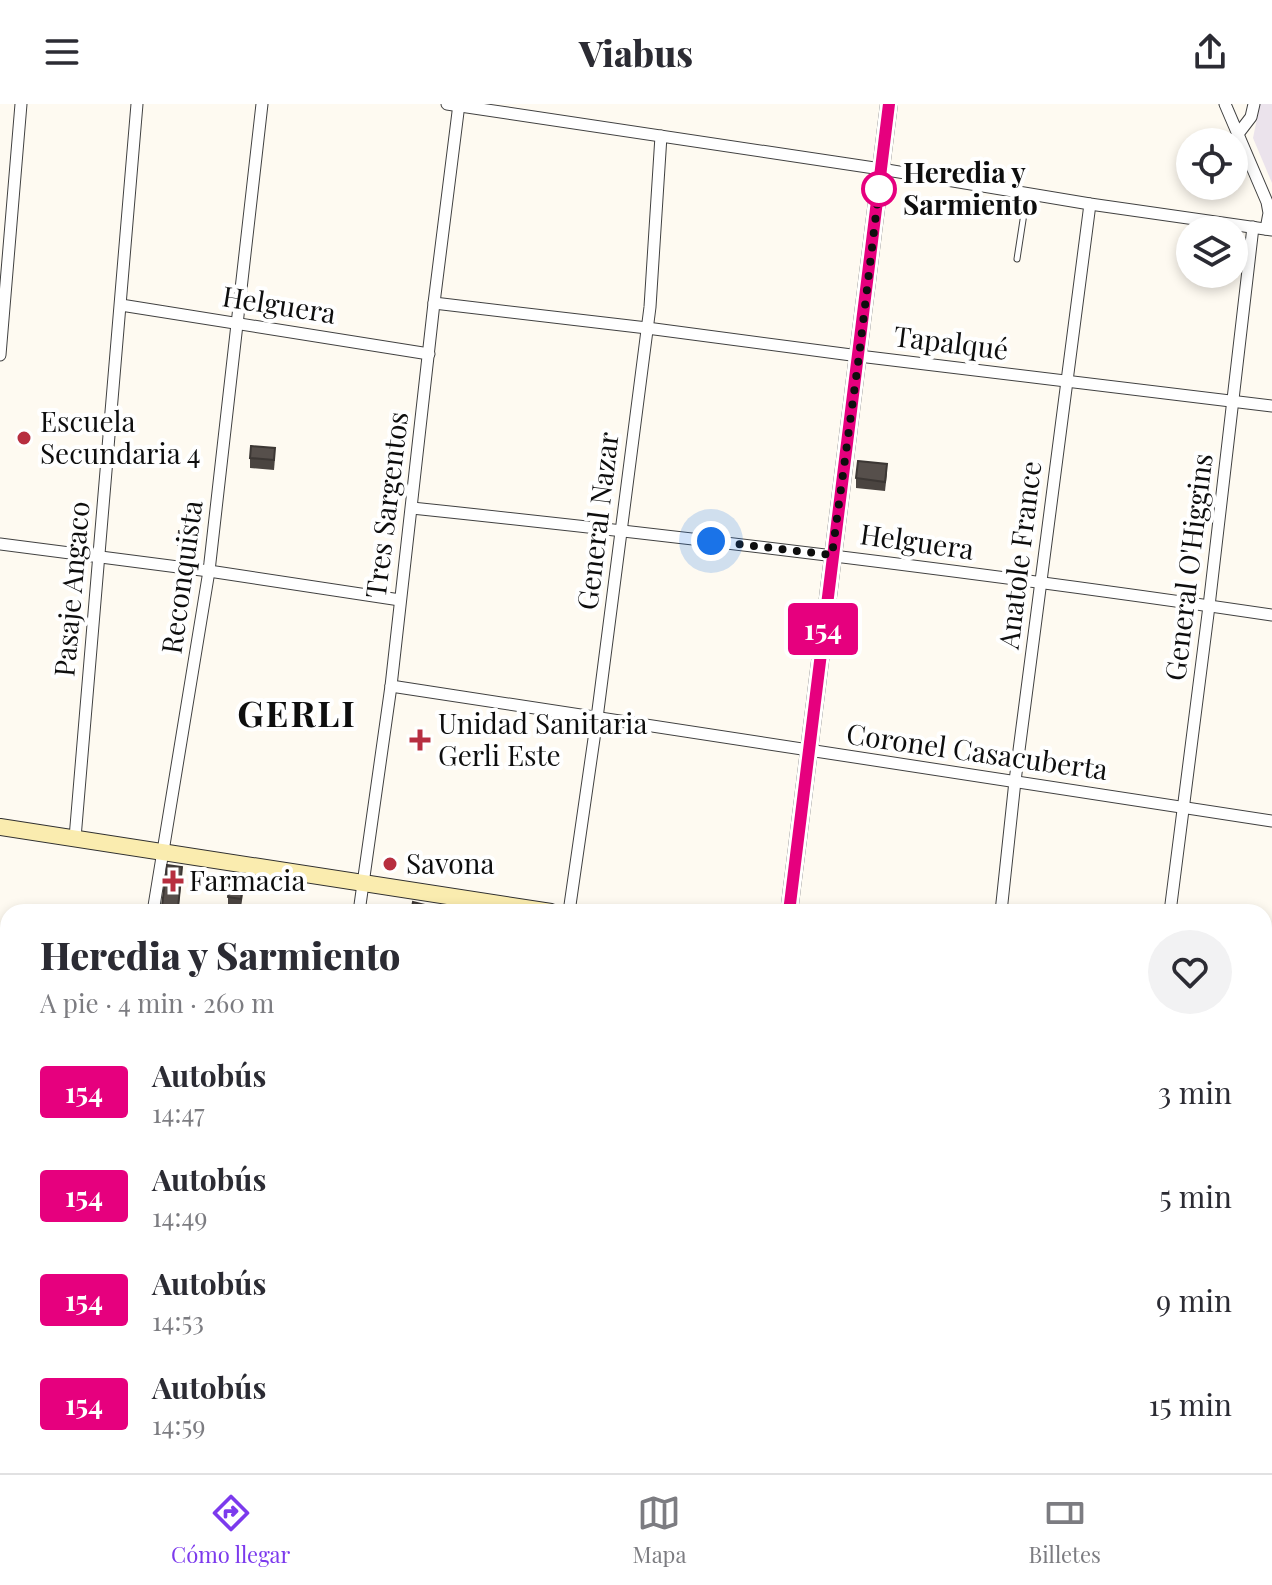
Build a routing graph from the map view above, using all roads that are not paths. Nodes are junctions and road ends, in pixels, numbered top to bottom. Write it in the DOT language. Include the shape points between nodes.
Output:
graph roads {
  1 [pos="21,104"];
  2 [pos="137,104"];
  3 [pos="262,104"];
  4 [pos="889,104"];
  5 [pos="1225,104"];
  6 [pos="1254,104"];
  7 [pos="455,105"];
  8 [pos="1235,128"];
  9 [pos="1243,128"];
  10 [pos="661,136"];
  11 [pos="1248,157"];
  12 [pos="881,169"];
  13 [pos="1027,193"];
  14 [pos="1090,204"];
  15 [pos="1264,229"];
  16 [pos="1017,259"];
  17 [pos="434,303"];
  18 [pos="121,305"];
  19 [pos="237,323"];
  20 [pos="647,328"];
  21 [pos="429,354"];
  22 [pos="0,355"];
  23 [pos="859,356"];
  24 [pos="1066,380"];
  25 [pos="1232,401"];
  26 [pos="1272,406"];
  27 [pos="412,508"];
  28 [pos="620,530"];
  29 [pos="0,544"];
  30 [pos="832,555"];
  31 [pos="98,556"];
  32 [pos="209,571"];
  33 [pos="1041,583"];
  34 [pos="400,600"];
  35 [pos="1209,606"];
  36 [pos="1272,615"];
  37 [pos="391,686"];
  38 [pos="597,718"];
  39 [pos="808,751"];
  40 [pos="1015,781"];
  41 [pos="1184,807"];
  42 [pos="1272,821"];
  43 [pos="0,827"];
  44 [pos="75,838"];
  45 [pos="163,854"];
  46 [pos="362,884"];
  47 [pos="154,904"];
  48 [pos="360,904"];
  49 [pos="497,904"];
  50 [pos="570,904"];
  51 [pos="790,904"];
  52 [pos="1002,904"];
  53 [pos="1171,904"];
  1 -- 22 [label="street"];
  2 -- 18 [label="street, Pasaje Angaco"];
  3 -- 19 [label="street, Reconquista"];
  4 -- 12 [label="street"];
  5 -- 8 [label="street, General O'Higgins"];
  6 -- 9 [label="street"];
  7 -- 10 [label="street"];
  7 -- 17 [label="street, Tres Sargentos"];
  10 -- 12 [label="street"];
  10 -- 20 [label="street, General Nazar"];
  11 -- 15 [label="street, General O'Higgins" via="1267,202"];
  12 -- 13 [label="street"];
  12 -- 23 [label="street"];
  13 -- 14 [label="street"];
  13 -- 16 [label="lane"];
  14 -- 15 [label="street"];
  14 -- 24 [label="street, Anatole France"];
  15 -- 25 [label="street, General O'Higgins"];
  17 -- 20 [label="street, Tapalqué"];
  17 -- 21 [label="street, Tres Sargentos"];
  18 -- 19 [label="street, Helguera"];
  18 -- 31 [label="street, Pasaje Angaco"];
  19 -- 21 [label="street, Helguera"];
  19 -- 32 [label="street, Reconquista"];
  20 -- 23 [label="street, Tapalqué"];
  20 -- 28 [label="street, General Nazar"];
  21 -- 27 [label="street, Tres Sargentos"];
  23 -- 24 [label="street, Tapalqué"];
  23 -- 30 [label="street"];
  24 -- 25 [label="street, Tapalqué"];
  24 -- 33 [label="street, Anatole France"];
  25 -- 26 [label="street, Tapalqué"];
  25 -- 35 [label="street, General O'Higgins"];
  27 -- 28 [label="street, Helguera"];
  27 -- 34 [label="street, Tres Sargentos"];
  28 -- 30 [label="street, Helguera"];
  28 -- 38 [label="street, General Nazar"];
  29 -- 31 [label="street"];
  30 -- 33 [label="street, Helguera"];
  30 -- 39 [label="street"];
  31 -- 32 [label="street"];
  31 -- 44 [label="street, Pasaje Angaco"];
  32 -- 34 [label="street"];
  32 -- 45 [label="street, Reconquista"];
  33 -- 35 [label="street, Helguera"];
  33 -- 40 [label="street, Anatole France"];
  34 -- 37 [label="street, Tres Sargentos"];
  35 -- 36 [label="street, Helguera"];
  35 -- 41 [label="street, General O'Higgins"];
  37 -- 38 [label="street, Coronel Casacuberta"];
  37 -- 46 [label="street, Tres Sargentos"];
  38 -- 39 [label="street, Coronel Casacuberta"];
  38 -- 50 [label="street, General Nazar"];
  39 -- 40 [label="street, Coronel Casacuberta"];
  39 -- 51 [label="street"];
  40 -- 41 [label="street, Coronel Casacuberta"];
  40 -- 52 [label="street, Anatole France"];
  41 -- 42 [label="street, Coronel Casacuberta"];
  41 -- 53 [label="street, General O'Higgins"];
  43 -- 44 [label="street"];
  44 -- 45 [label="street"];
  45 -- 46 [label="street"];
  45 -- 47 [label="street, Reconquista"];
  46 -- 48 [label="street, Tres Sargentos"];
  46 -- 49 [label="street"];
}
